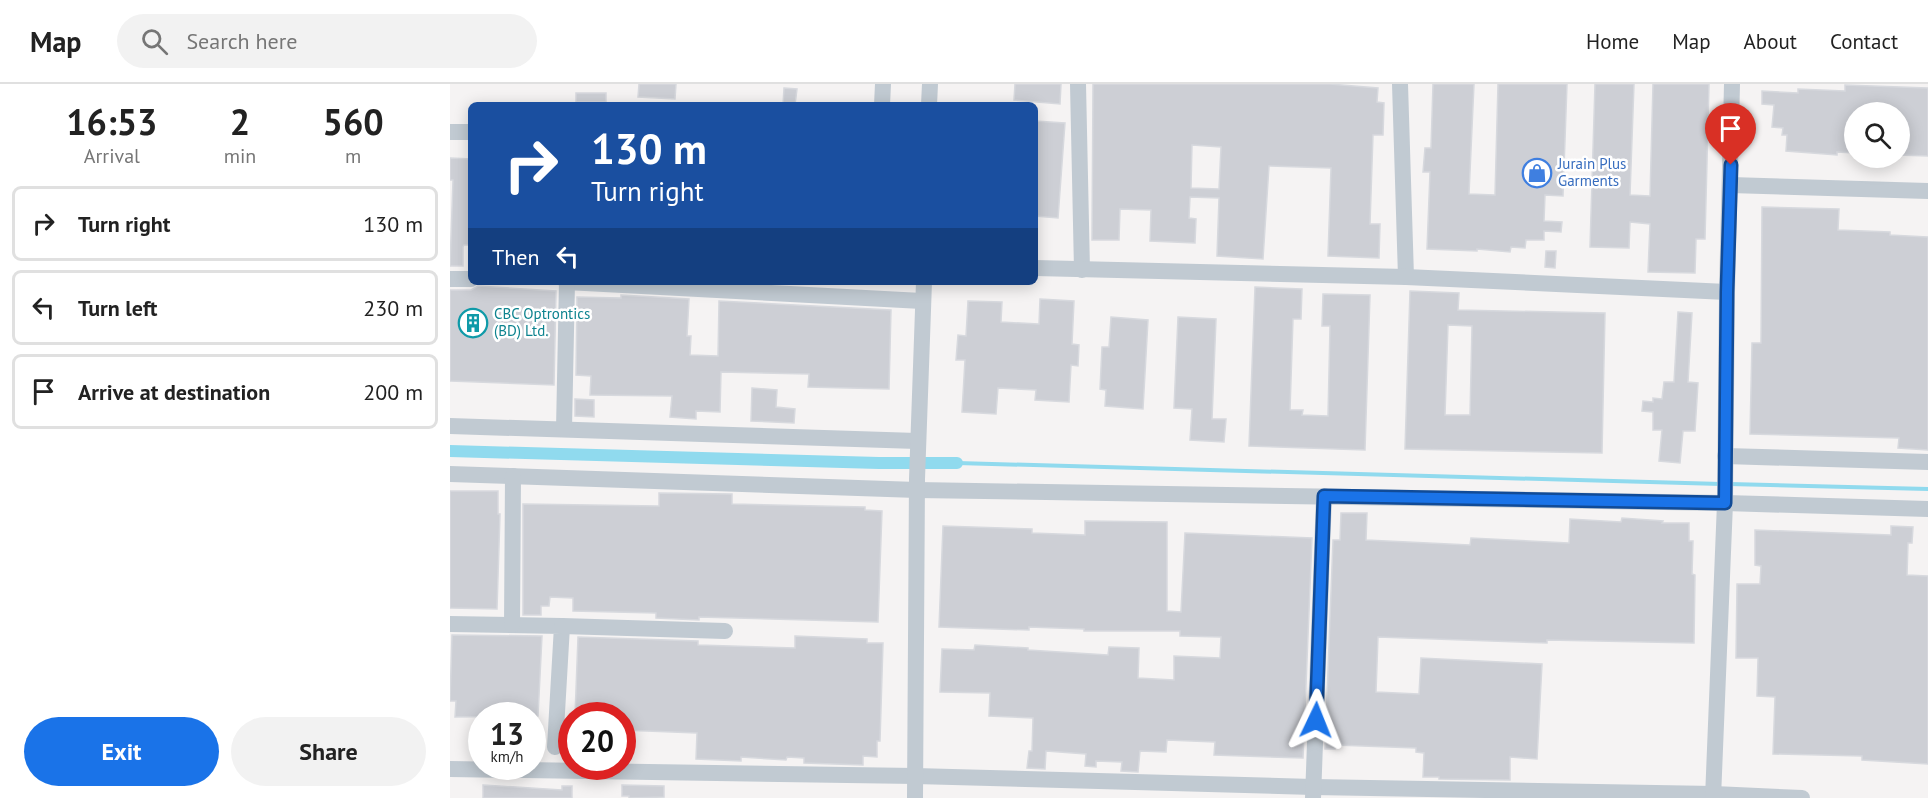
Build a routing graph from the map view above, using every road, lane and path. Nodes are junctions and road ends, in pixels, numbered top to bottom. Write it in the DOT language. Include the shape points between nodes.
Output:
graph roads {
  1 [pos="883,84"];
  2 [pos="930,84"];
  3 [pos="1078,84"];
  4 [pos="1400,84"];
  5 [pos="1732,84"];
  6 [pos="882,102"];
  7 [pos="929,102"];
  8 [pos="450,132"];
  9 [pos="468,132"];
  10 [pos="1730,185"];
  11 [pos="1928,191"];
  12 [pos="1038,268"];
  13 [pos="1082,270"];
  14 [pos="1406,277"];
  15 [pos="450,279"];
  16 [pos="468,279"];
  17 [pos="566,285"];
  18 [pos="622,285"];
  19 [pos="924,285"];
  20 [pos="1727,292"];
  21 [pos="922,301"];
  22 [pos="450,426"];
  23 [pos="564,429"];
  24 [pos="917,441"];
  25 [pos="1725,456"];
  26 [pos="1928,462"];
  27 [pos="450,474"];
  28 [pos="513,476"];
  29 [pos="917,485"];
  30 [pos="1324,496"];
  31 [pos="1725,503"];
  32 [pos="1928,509"];
  33 [pos="450,624"];
  34 [pos="512,625"];
  35 [pos="562,626"];
  36 [pos="725,631"];
  37 [pos="555,747"];
  38 [pos="450,769"];
  39 [pos="915,776"];
  40 [pos="1313,793"];
  41 [pos="1714,796"];
  42 [pos="915,798"];
  43 [pos="1802,798"];
  1 -- 6 [label="street"];
  2 -- 7 [label="street"];
  3 -- 13 [label="street"];
  4 -- 14 [label="street"];
  5 -- 10 [label="street"];
  8 -- 9 [label="street"];
  10 -- 11 [label="street"];
  10 -- 20 [label="street"];
  12 -- 13 [label="street"];
  13 -- 14 [label="street"];
  14 -- 20 [label="street"];
  15 -- 16 [label="street"];
  17 -- 23 [label="street"];
  18 -- 21 [label="street"];
  19 -- 21 [label="street"];
  20 -- 25 [label="street"];
  21 -- 24 [label="street"];
  22 -- 23 [label="street"];
  23 -- 24 [label="street"];
  24 -- 29 [label="street"];
  25 -- 26 [label="street"];
  25 -- 31 [label="street"];
  27 -- 28 [label="street"];
  28 -- 29 [label="street"];
  28 -- 34 [label="street"];
  29 -- 30 [label="street"];
  29 -- 39 [label="street"];
  30 -- 31 [label="street"];
  30 -- 40 [label="street"];
  31 -- 32 [label="street"];
  31 -- 41 [label="street"];
  33 -- 34 [label="street"];
  34 -- 35 [label="street"];
  35 -- 36 [label="street"];
  35 -- 37 [label="street"];
  38 -- 39 [label="street"];
  39 -- 40 [label="street"];
  39 -- 42 [label="street"];
  40 -- 41 [label="street"];
  41 -- 43 [label="street"];
}
